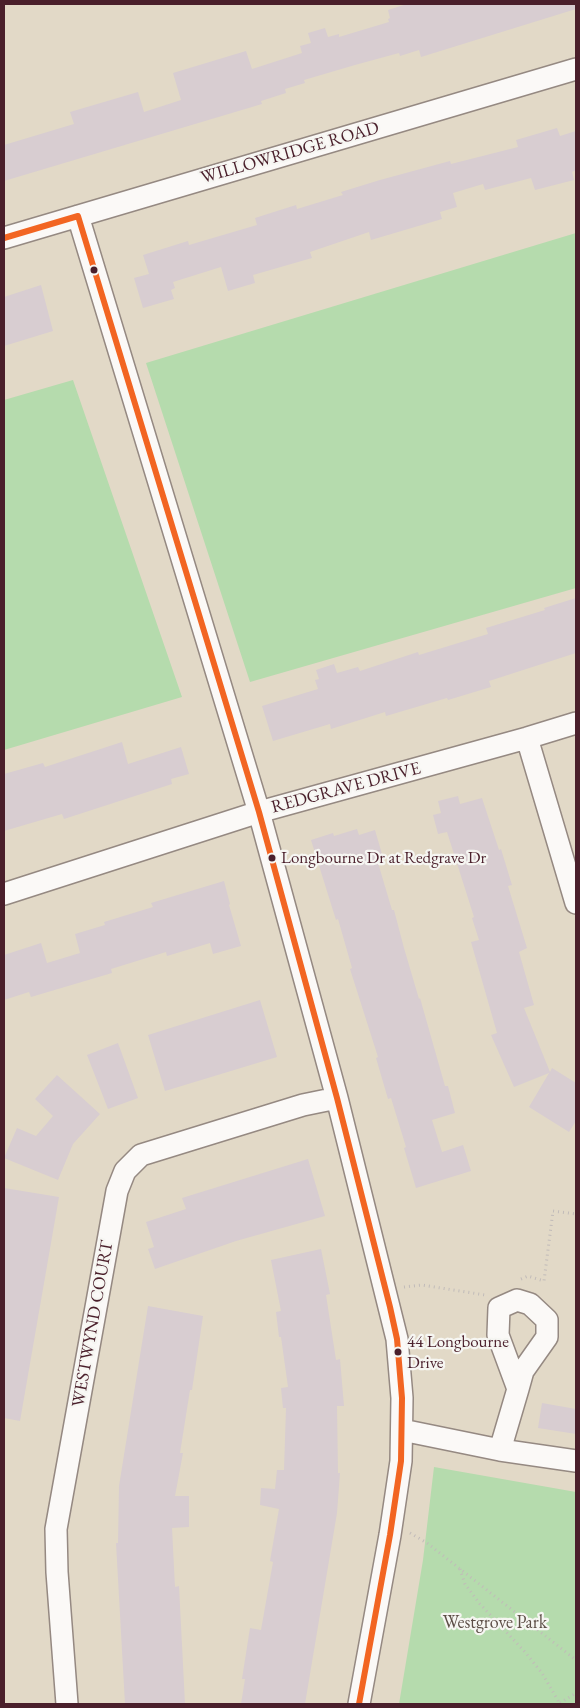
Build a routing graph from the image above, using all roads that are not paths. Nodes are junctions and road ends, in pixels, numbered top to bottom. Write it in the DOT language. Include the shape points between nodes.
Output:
graph roads {
  1 [pos="576,69"];
  2 [pos="78,216"];
  3 [pos="4,238"];
  4 [pos="576,723"];
  5 [pos="527,738"];
  6 [pos="259,812"];
  7 [pos="4,894"];
  8 [pos="576,902"];
  9 [pos="337,1098"];
  10 [pos="518,1389"];
  11 [pos="402,1430"];
  12 [pos="500,1450"];
  13 [pos="541,1456"];
  14 [pos="576,1461"];
  15 [pos="576,1477"];
  16 [pos="67,1704"];
  17 [pos="359,1704"];
  1 -- 2 [label="street, WILLOWRIDGE ROAD"];
  2 -- 3 [label="street, WILLOWRIDGE ROAD"];
  2 -- 6 [label="street"];
  4 -- 5 [label="street, REDGRAVE DRIVE"];
  5 -- 6 [label="street, REDGRAVE DRIVE"];
  5 -- 8 [label="street"];
  6 -- 7 [label="street, REDGRAVE DRIVE"];
  6 -- 9 [label="street"];
  9 -- 11 [label="street" via="397,1339"];
  9 -- 16 [label="street, WESTWYND COURT" via="303,1105 141,1155 125,1171 117,1191 56,1529"];
  10 -- 12 [label="street"];
  11 -- 12 [label="street"];
  11 -- 17 [label="street" via="402,1461"];
  12 -- 13 [label="street"];
  13 -- 14 [label="street"];
  13 -- 15 [label="street"];
}
